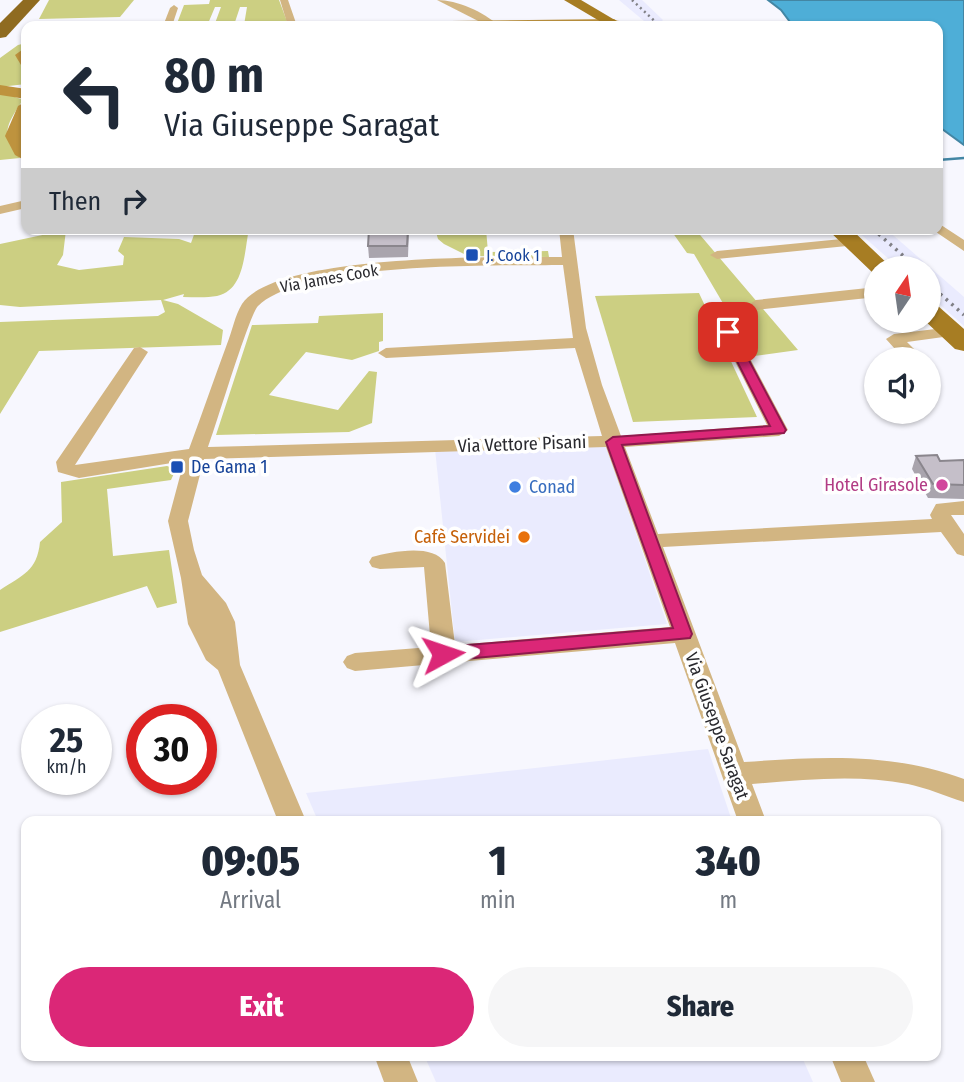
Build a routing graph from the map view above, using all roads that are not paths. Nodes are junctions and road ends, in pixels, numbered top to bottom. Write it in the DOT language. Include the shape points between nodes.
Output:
graph roads {
  1 [pos="17,0"];
  2 [pos="32,0"];
  3 [pos="284,0"];
  4 [pos="441,0"];
  5 [pos="571,0"];
  6 [pos="174,8"];
  7 [pos="487,11"];
  8 [pos="0,16"];
  9 [pos="169,21"];
  10 [pos="291,21"];
  11 [pos="486,21"];
  12 [pos="492,21"];
  13 [pos="607,21"];
  14 [pos="0,33"];
  15 [pos="17,93"];
  16 [pos="21,152"];
  17 [pos="21,205"];
  18 [pos="0,210"];
  19 [pos="943,231"];
  20 [pos="567,235"];
  21 [pos="845,236"];
  22 [pos="964,247"];
  23 [pos="717,255"];
  24 [pos="868,256"];
  25 [pos="571,261"];
  26 [pos="864,293"];
  27 [pos="756,305"];
  28 [pos="942,323"];
  29 [pos="728,332"];
  30 [pos="958,337"];
  31 [pos="581,343"];
  32 [pos="903,347"];
  33 [pos="140,352"];
  34 [pos="386,353"];
  35 [pos="613,442"];
  36 [pos="197,453"];
  37 [pos="964,508"];
  38 [pos="942,518"];
  39 [pos="650,541"];
  40 [pos="964,549"];
  41 [pos="380,562"];
  42 [pos="683,634"];
  43 [pos="443,654"];
  44 [pos="355,662"];
  45 [pos="735,774"];
  46 [pos="964,791"];
  47 [pos="290,816"];
  48 [pos="750,816"];
  49 [pos="392,1061"];
  50 [pos="849,1061"];
  51 [pos="401,1082"];
  52 [pos="858,1082"];
  1 -- 8 [label="highway"];
  2 -- 14 [label="highway"];
  3 -- 10 [label="street"];
  4 -- 11 [label="street"];
  5 -- 13 [label="main road"];
  6 -- 9 [label="street"];
  7 -- 12 [label="street"];
  15 -- 16 [label="street" via="13,136"];
  17 -- 18 [label="street"];
  19 -- 22 [label="street"];
  20 -- 25 [label="street, Via Giuseppe Saragat"];
  21 -- 23 [label="street"];
  21 -- 24 [label="main road"];
  25 -- 31 [label="street, Via Giuseppe Saragat"];
  25 -- 36 [label="street, Via James Cook" via="388,268 305,279 265,292 249,305"];
  26 -- 27 [label="street"];
  28 -- 30 [label="main road"];
  29 -- 35 [label="street, Via Vettore Pisani" via="779,430"];
  30 -- 32 [label="street" via="894,338"];
  31 -- 34 [label="street"];
  31 -- 35 [label="street, Via Giuseppe Saragat"];
  33 -- 36 [label="street, Via Vettore Pisani" via="65,468 79,472"];
  35 -- 36 [label="street, Via Vettore Pisani"];
  35 -- 39 [label="street, Via Giuseppe Saragat"];
  36 -- 47 [label="street, Via James Cook" via="178,522 196,613 214,654 228,665"];
  37 -- 38 [label="street" via="947,508"];
  38 -- 39 [label="street"];
  38 -- 40 [label="street"];
  39 -- 42 [label="street, Via Giuseppe Saragat"];
  41 -- 43 [label="street" via="421,558 434,563"];
  42 -- 43 [label="street"];
  42 -- 45 [label="street, Via Giuseppe Saragat"];
  43 -- 44 [label="street"];
  45 -- 46 [label="street" via="877,767 924,775"];
  45 -- 48 [label="street, Via Giuseppe Saragat"];
  49 -- 51 [label="street"];
  50 -- 52 [label="street"];
}
